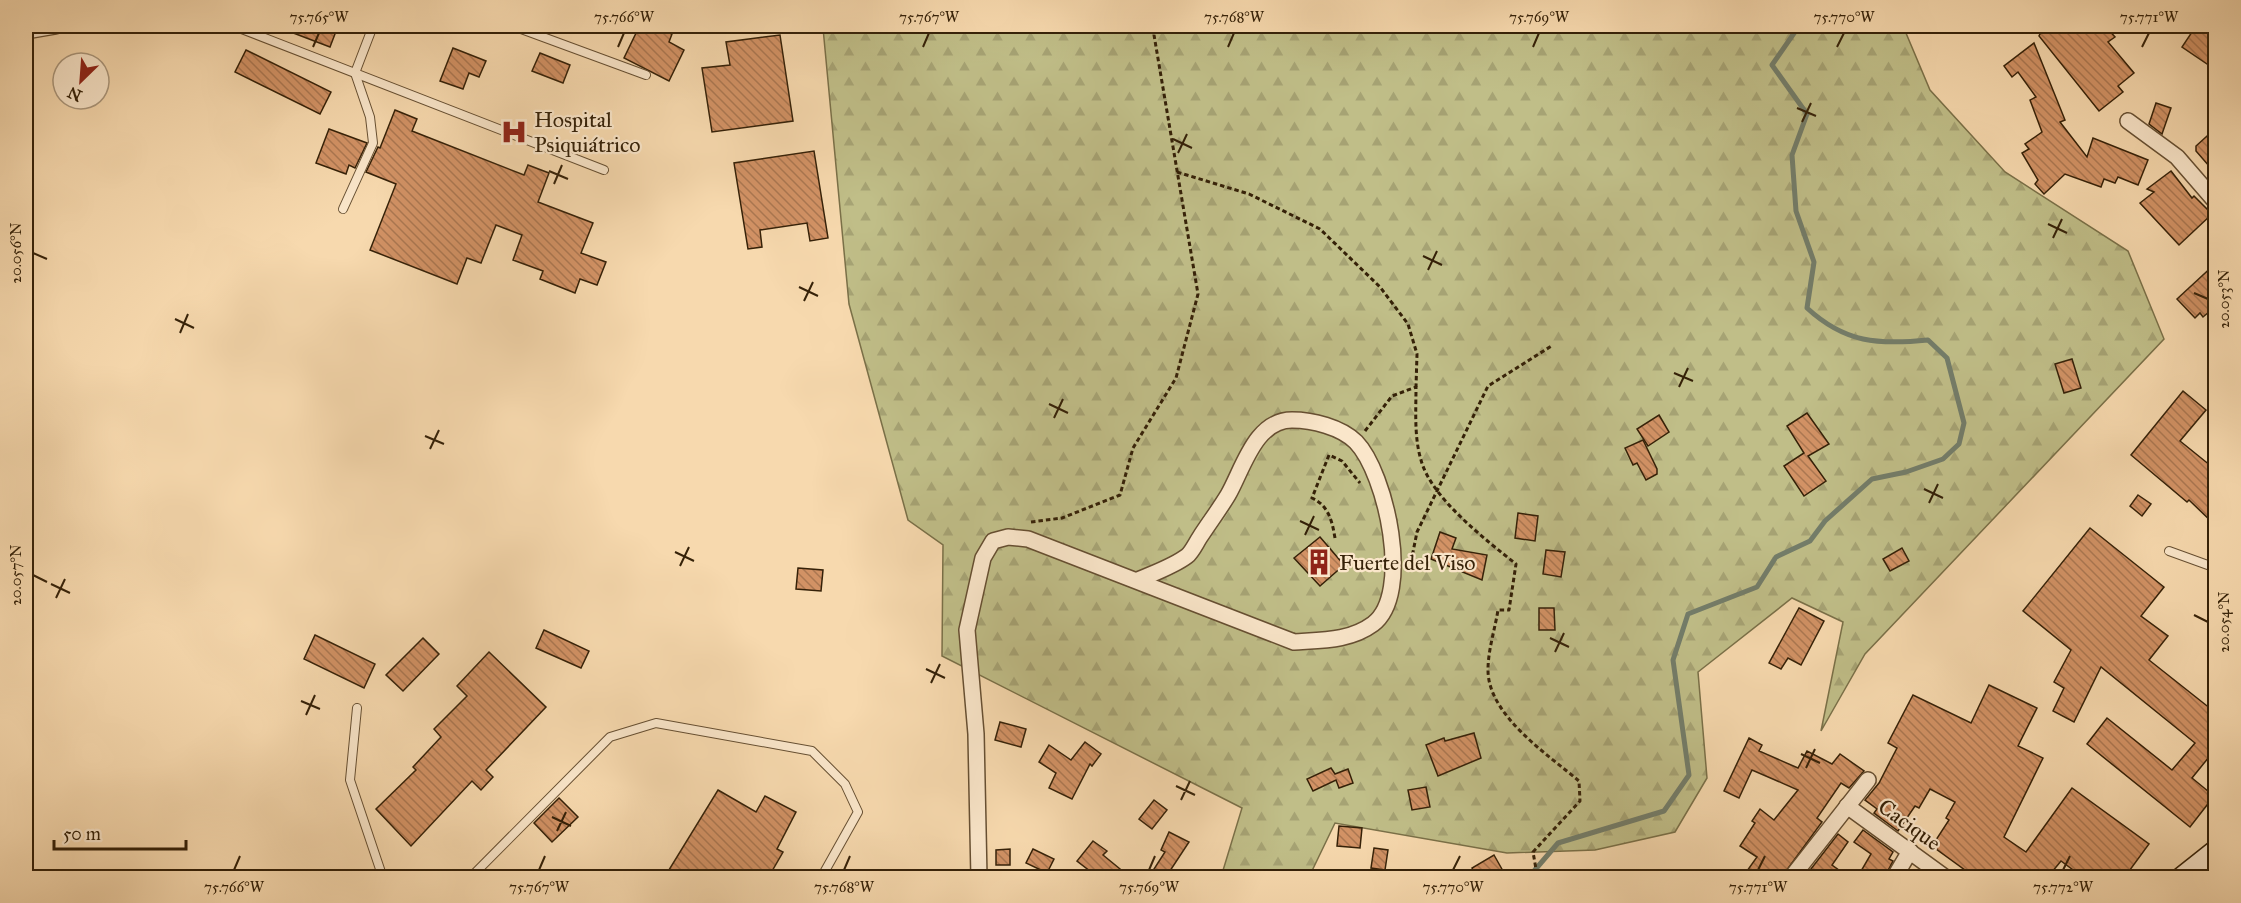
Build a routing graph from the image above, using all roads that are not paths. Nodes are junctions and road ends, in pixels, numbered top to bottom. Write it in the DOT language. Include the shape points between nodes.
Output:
graph roads {
  1 [pos="55,26"];
  2 [pos="234,26"];
  3 [pos="373,26"];
  4 [pos="513,26"];
  5 [pos="26,31"];
  6 [pos="355,73"];
  7 [pos="646,75"];
  8 [pos="2128,121"];
  9 [pos="604,171"];
  10 [pos="2216,202"];
  11 [pos="343,209"];
  12 [pos="2169,551"];
  13 [pos="2216,568"];
  14 [pos="1138,580"];
  15 [pos="357,708"];
  16 [pos="1868,780"];
  17 [pos="1847,806"];
  18 [pos="1910,851"];
  19 [pos="2216,851"];
  20 [pos="383,878"];
  21 [pos="470,878"];
  22 [pos="821,878"];
  23 [pos="979,878"];
  24 [pos="1791,878"];
  25 [pos="1894,878"];
  26 [pos="1946,878"];
  27 [pos="2182,878"];
  1 -- 5 [label="street"];
  2 -- 6 [label="lane"];
  3 -- 6 [label="lane"];
  4 -- 7 [label="lane"];
  6 -- 9 [label="lane"];
  6 -- 11 [label="lane" via="370,117 373,143"];
  8 -- 10 [label="street" via="2177,157"];
  12 -- 13 [label="lane"];
  14 -- 14 [label="street" via="1294,642 1357,634 1374,623 1387,606 1393,582 1390,530 1379,484 1367,456 1354,441 1317,423 1290,420 1271,425 1259,437 1188,555"];
  14 -- 23 [label="street" via="1028,539 1008,537 993,542 983,558 967,630 976,734"];
  15 -- 20 [label="lane" via="350,780"];
  16 -- 17 [label="street"];
  17 -- 18 [label="street, Cacique"];
  17 -- 24 [label="street"];
  18 -- 25 [label="street"];
  18 -- 26 [label="street, Cacique"];
  19 -- 27 [label="main road"];
  21 -- 22 [label="lane" via="610,737 656,723 812,751 845,784 858,812"];
}
